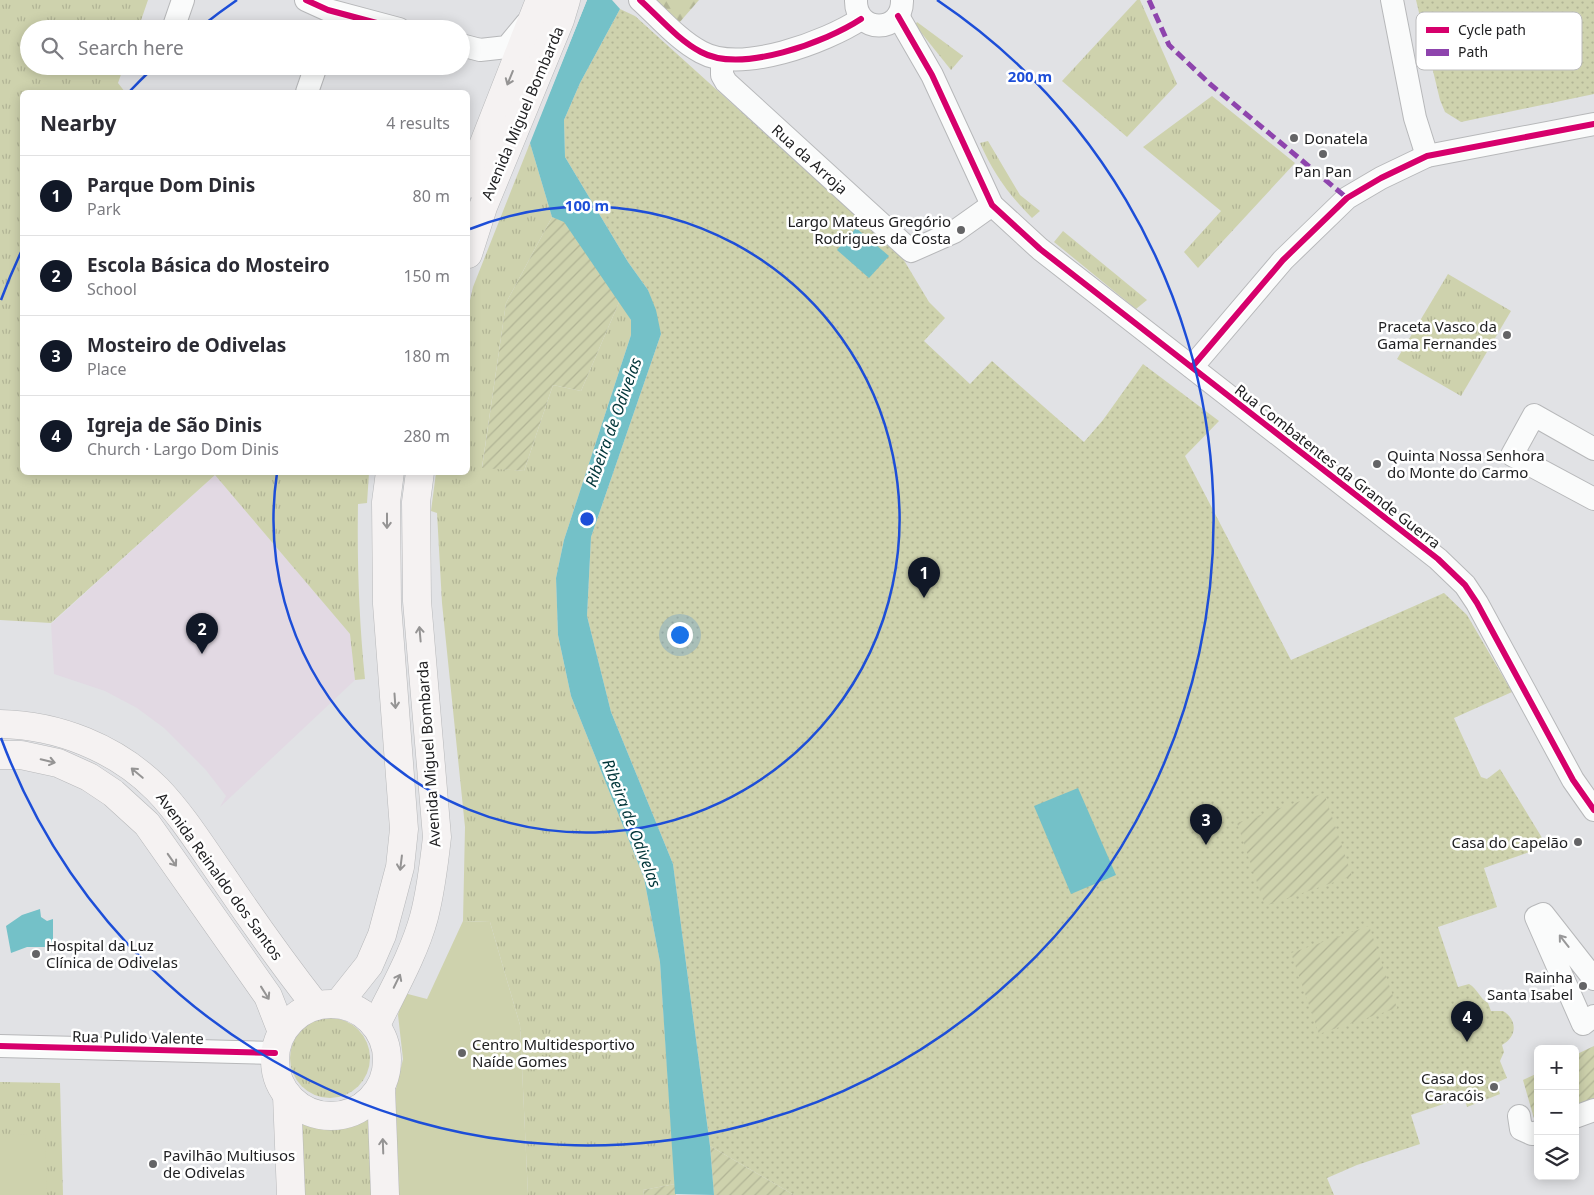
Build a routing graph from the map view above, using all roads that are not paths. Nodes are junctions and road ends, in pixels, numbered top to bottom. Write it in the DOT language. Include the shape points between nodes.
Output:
graph roads {
  1 [pos="183,0"];
  2 [pos="306,0"];
  3 [pos="534,0"];
  4 [pos="540,0"];
  5 [pos="566,0"];
  6 [pos="640,0"];
  7 [pos="1392,0"];
  8 [pos="900,8"];
  9 [pos="858,9"];
  10 [pos="176,20"];
  11 [pos="332,20"];
  12 [pos="470,47"];
  13 [pos="722,59"];
  14 [pos="313,75"];
  15 [pos="308,90"];
  16 [pos="1594,124"];
  17 [pos="1427,156"];
  18 [pos="470,179"];
  19 [pos="992,205"];
  20 [pos="470,247"];
  21 [pos="1192,367"];
  22 [pos="1594,448"];
  23 [pos="390,475"];
  24 [pos="420,475"];
  25 [pos="1594,499"];
  26 [pos="0,724"];
  27 [pos="0,755"];
  28 [pos="1594,810"];
  29 [pos="1594,979"];
  30 [pos="327,1005"];
  31 [pos="1594,1016"];
  32 [pos="376,1025"];
  33 [pos="278,1043"];
  34 [pos="0,1046"];
  35 [pos="381,1088"];
  36 [pos="287,1095"];
  37 [pos="1594,1110"];
  38 [pos="1518,1116"];
  39 [pos="1579,1116"];
  40 [pos="1534,1133"];
  41 [pos="291,1195"];
  42 [pos="385,1195"];
  1 -- 10 [label="street"];
  2 -- 11 [label="street"];
  3 -- 12 [label="street" via="528,22 507,47 480,50"];
  4 -- 18 [label="main road, Avenida Miguel Bombarda, one-way"];
  5 -- 20 [label="main road, Avenida Miguel Bombarda" via="557,29 482,207"];
  6 -- 13 [label="street" via="690,45"];
  7 -- 17 [label="street" via="1415,118"];
  8 -- 9 [label="street" via="883,26 871,25"];
  8 -- 19 [label="street"];
  9 -- 13 [label="street" via="840,32 808,45 745,59"];
  13 -- 19 [label="street, Rua da Arroja" via="722,76 726,82 911,251 954,232"];
  14 -- 15 [label="street"];
  16 -- 17 [label="street"];
  17 -- 21 [label="street" via="1347,198 1283,260"];
  19 -- 21 [label="street, Rua Combatentes da Grande Guerra" via="1040,249"];
  21 -- 28 [label="street, Rua Combatentes da Grande Guerra" via="1438,559 1465,584 1573,780"];
  22 -- 25 [label="street" via="1534,415 1512,455"];
  23 -- 30 [label="main road, Avenida Miguel Bombarda, one-way" via="386,502 387,604 404,829 400,867 392,905 369,965"];
  32 -- 24 [label="main road, Avenida Miguel Bombarda, one-way" via="410,954 423,918 433,875 437,837 417,601 416,502"];
  30 -- 26 [label="main road, Avenida Reinaldo dos Santos, one-way" via="290,972 181,818 156,789 123,761 84,740 21,724"];
  27 -- 33 [label="main road, Avenida Reinaldo dos Santos, one-way" via="21,755 58,763 89,777 113,793 146,824 268,996"];
  29 -- 31 [label="street, one-way" via="1543,914 1536,917 1582,1024"];
  30 -- 32 [label="main road" via="359,1011"];
  30 -- 33 [label="main road" via="302,1011 290,1020"];
  32 -- 35 [label="main road" via="388,1056"];
  33 -- 34 [label="street, Rua Pulido Valente"];
  33 -- 36 [label="main road" via="275,1068"];
  35 -- 36 [label="main road" via="357,1111 336,1117 313,1114"];
  42 -- 35 [label="main road, one-way"];
  36 -- 41 [label="main road"];
  37 -- 39 [label="street"];
  38 -- 40 [label="street" via="1521,1129"];
}
